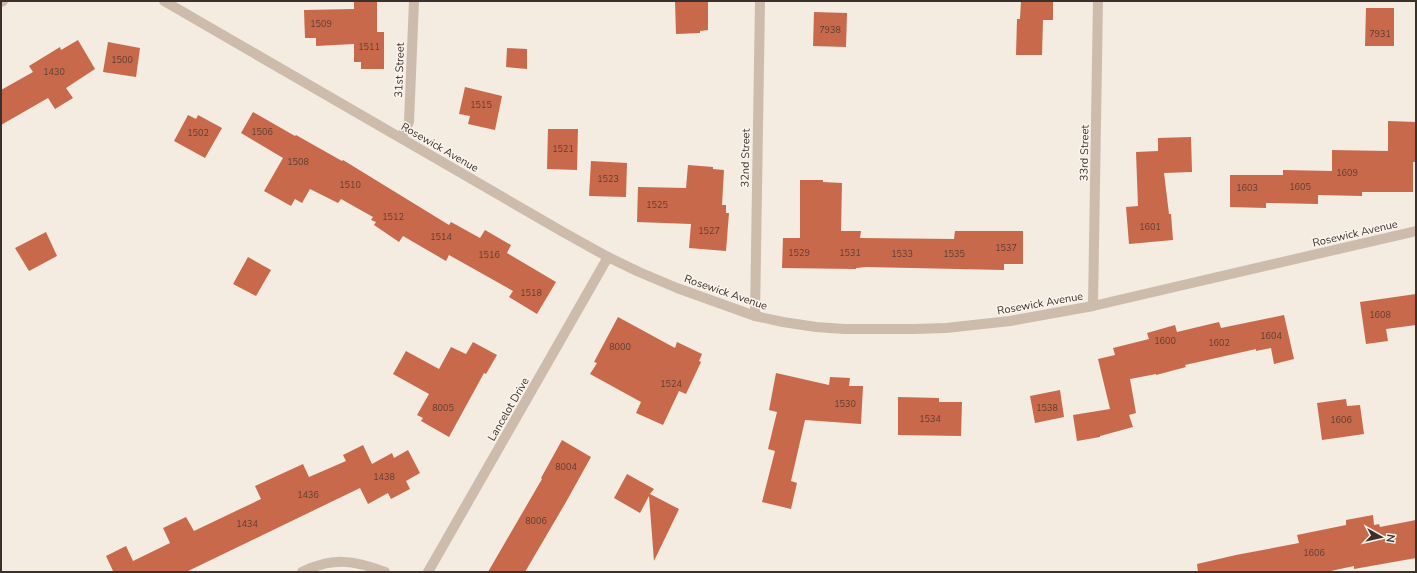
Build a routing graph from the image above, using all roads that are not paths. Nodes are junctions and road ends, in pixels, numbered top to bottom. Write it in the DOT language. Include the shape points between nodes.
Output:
graph roads {
  1 [pos="164,1"];
  2 [pos="414,1"];
  3 [pos="760,1"];
  4 [pos="1098,1"];
  5 [pos="401,138"];
  6 [pos="1416,231"];
  7 [pos="608,257"];
  8 [pos="1093,306"];
  9 [pos="755,316"];
  10 [pos="302,572"];
  11 [pos="385,572"];
  12 [pos="428,572"];
  1 -- 5 [label="street, Rosewick Avenue"];
  2 -- 5 [label="street, 31st Street" via="409,122"];
  3 -- 9 [label="street, 32nd Street"];
  4 -- 8 [label="street, 33rd Street"];
  5 -- 7 [label="street, Rosewick Avenue"];
  6 -- 8 [label="street, Rosewick Avenue"];
  7 -- 9 [label="street, Rosewick Avenue" via="677,288"];
  7 -- 12 [label="street, Lancelot Drive"];
  8 -- 9 [label="street, Rosewick Avenue" via="1010,321 930,329 844,329"];
  10 -- 11 [label="street" via="323,564 344,562 365,564"];
}
